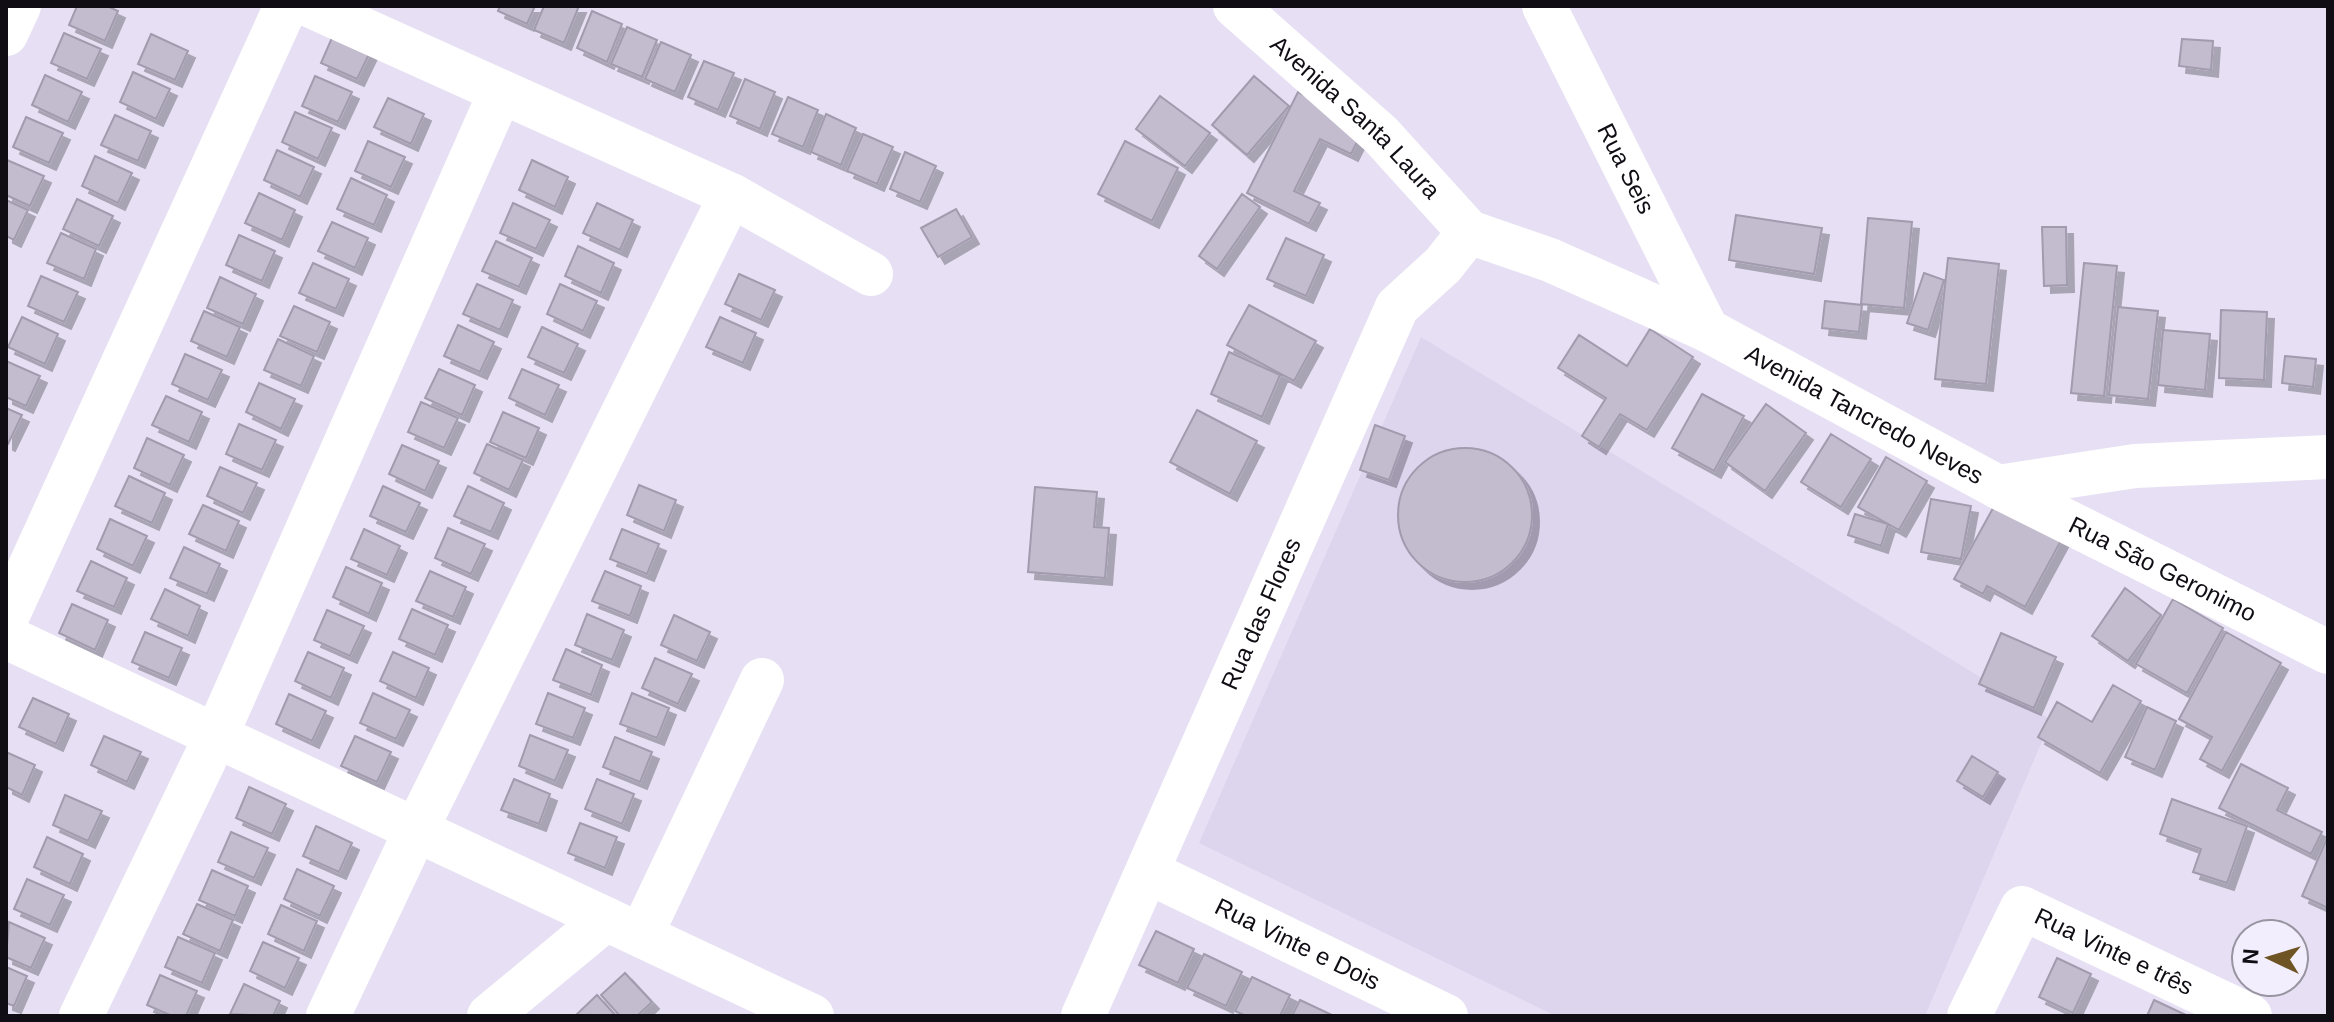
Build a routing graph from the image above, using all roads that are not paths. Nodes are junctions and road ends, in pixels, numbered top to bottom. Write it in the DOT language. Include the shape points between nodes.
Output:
graph roads {
  1 [pos="19,6"];
  2 [pos="286,6"];
  3 [pos="311,6"];
  4 [pos="1235,6"];
  5 [pos="1544,6"];
  6 [pos="6,34"];
  7 [pos="500,93"];
  8 [pos="731,195"];
  9 [pos="1469,232"];
  10 [pos="871,274"];
  11 [pos="1707,330"];
  12 [pos="2328,457"];
  13 [pos="1998,487"];
  14 [pos="6,619"];
  15 [pos="6,637"];
  16 [pos="2328,652"];
  17 [pos="762,680"];
  18 [pos="216,736"];
  19 [pos="416,830"];
  20 [pos="1148,872"];
  21 [pos="623,927"];
  22 [pos="81,1016"];
  23 [pos="328,1016"];
  24 [pos="489,1016"];
  25 [pos="812,1016"];
  26 [pos="1083,1016"];
  27 [pos="1446,1016"];
  28 [pos="1969,1016"];
  29 [pos="2250,1016"];
  1 -- 6 [label="street"];
  2 -- 14 [label="street"];
  3 -- 7 [label="street"];
  4 -- 9 [label="street, Avenida Santa Laura" via="1381,135"];
  5 -- 11 [label="street, Rua Seis"];
  7 -- 8 [label="street"];
  7 -- 18 [label="street"];
  8 -- 10 [label="street"];
  8 -- 19 [label="street"];
  9 -- 11 [label="street, Avenida Tancredo Neves" via="1550,260"];
  9 -- 20 [label="street, Rua das Flores" via="1443,265 1397,307"];
  11 -- 13 [label="street, Avenida Tancredo Neves"];
  12 -- 13 [label="street, Avenida Tancredo Neves" via="2135,466"];
  13 -- 16 [label="street, Rua São Geronimo"];
  15 -- 18 [label="street"];
  17 -- 21 [label="street"];
  18 -- 19 [label="street"];
  18 -- 22 [label="street"];
  19 -- 21 [label="street"];
  19 -- 23 [label="street"];
  20 -- 26 [label="street, Rua das Flores"];
  20 -- 27 [label="street, Rua Vinte e Dois"];
  21 -- 24 [label="street"];
  21 -- 25 [label="street"];
  28 -- 29 [label="street, Rua Vinte e três" via="2022,908"];
}
